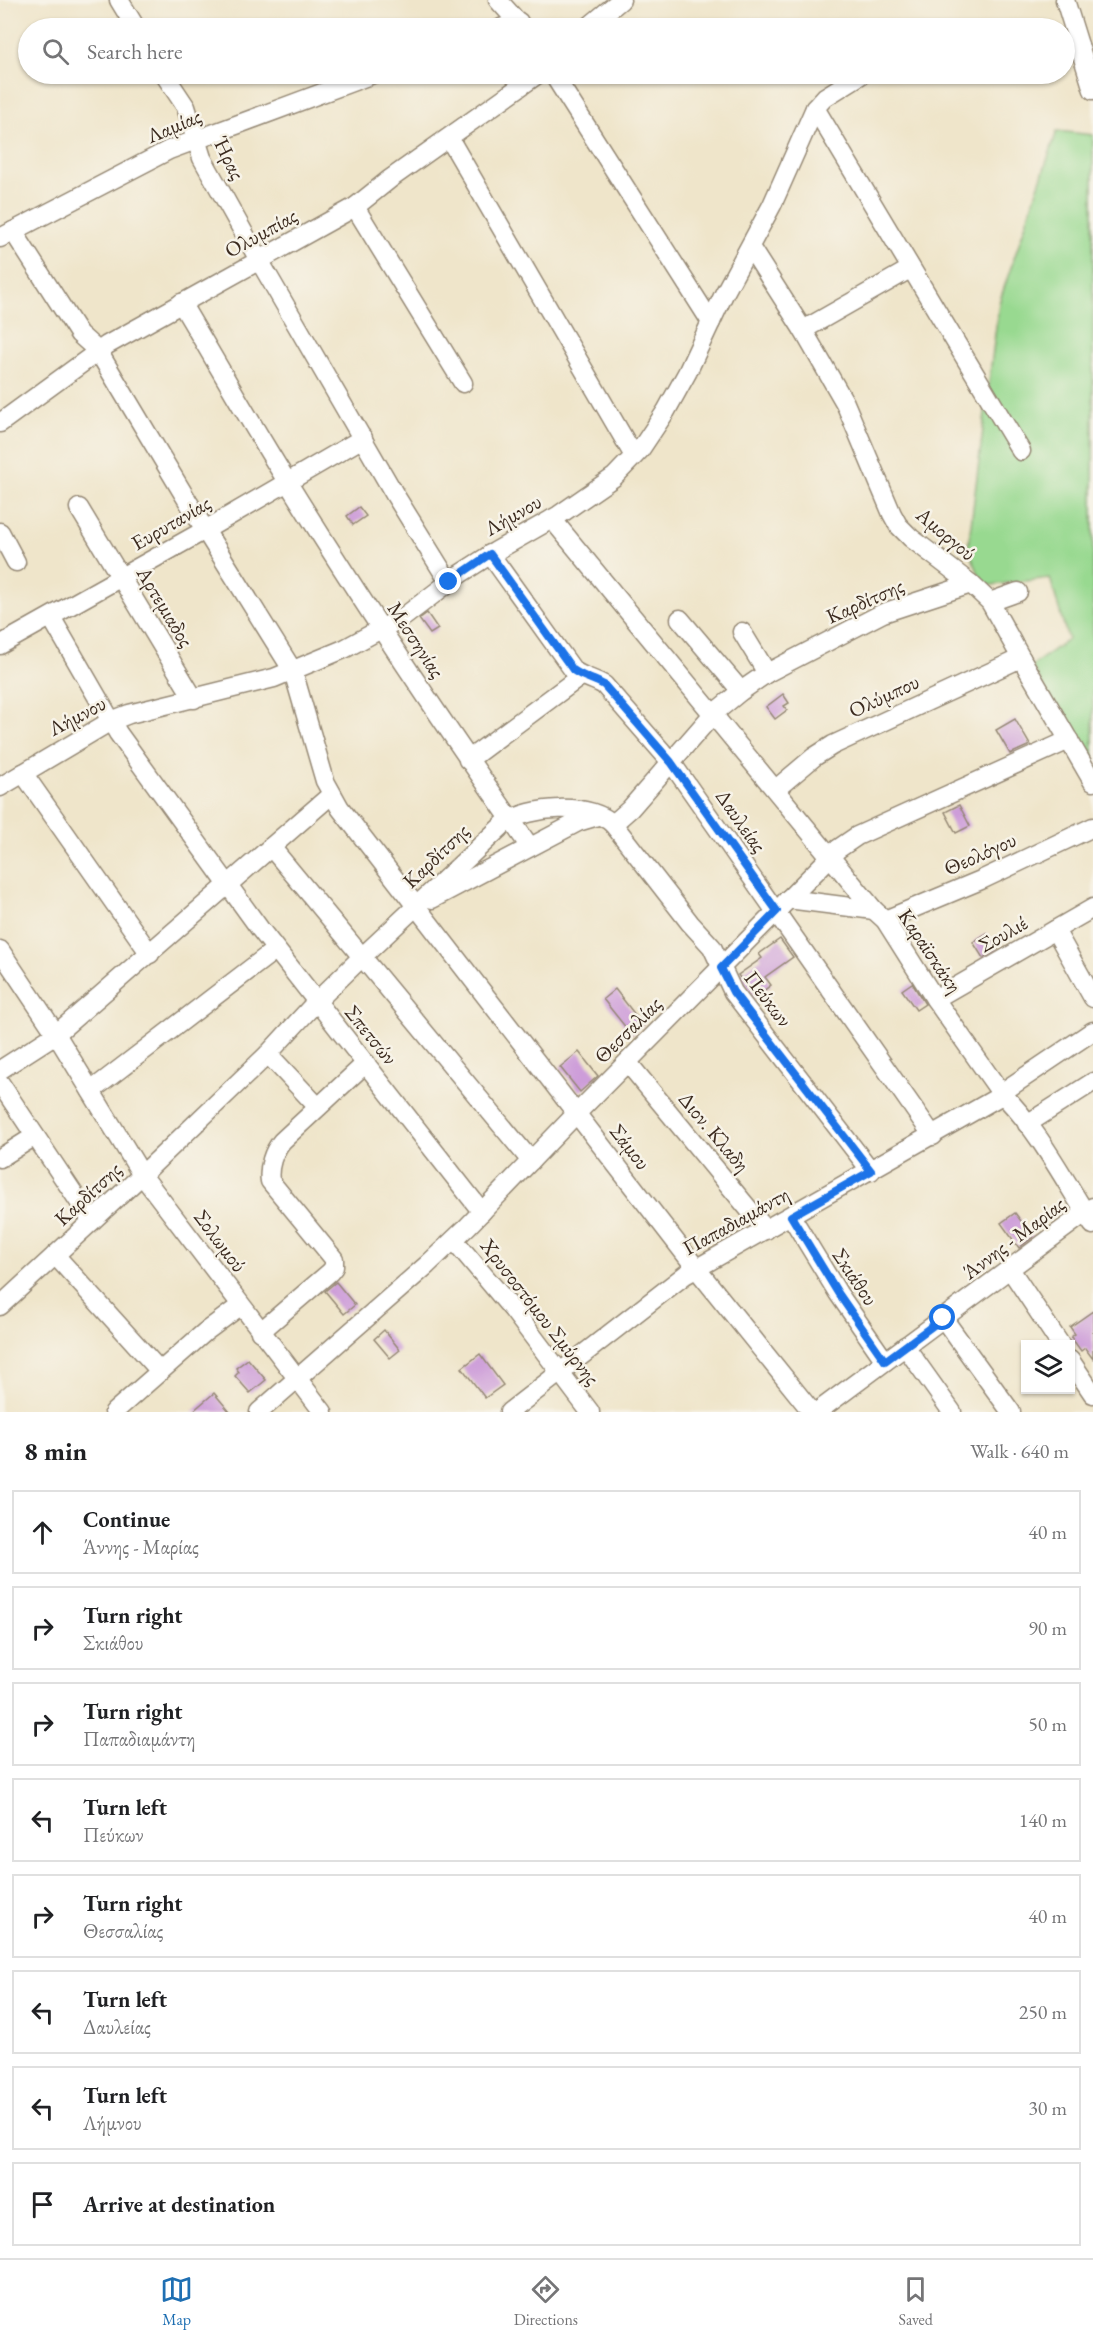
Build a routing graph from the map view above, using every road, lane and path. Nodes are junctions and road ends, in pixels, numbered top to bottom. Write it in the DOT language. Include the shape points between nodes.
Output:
graph roads {
  1 [pos="119,0"];
  2 [pos="498,0"];
  3 [pos="621,0"];
  4 [pos="1065,0"];
  5 [pos="130,18"];
  6 [pos="515,18"];
  7 [pos="598,18"];
  8 [pos="1068,18"];
  9 [pos="1075,53"];
  10 [pos="171,84"];
  11 [pos="346,84"];
  12 [pos="524,84"];
  13 [pos="559,84"];
  14 [pos="846,84"];
  15 [pos="1093,90"];
  16 [pos="815,108"];
  17 [pos="449,138"];
  18 [pos="195,140"];
  19 [pos="355,207"];
  20 [pos="6,235"];
  21 [pos="750,247"];
  22 [pos="259,260"];
  23 [pos="910,269"];
  24 [pos="181,303"];
  25 [pos="711,322"];
  26 [pos="803,330"];
  27 [pos="98,351"];
  28 [pos="463,383"];
  29 [pos="0,423"];
  30 [pos="363,438"];
  31 [pos="1021,451"];
  32 [pos="634,456"];
  33 [pos="288,482"];
  34 [pos="79,508"];
  35 [pos="552,519"];
  36 [pos="205,530"];
  37 [pos="0,532"];
  38 [pos="490,554"];
  39 [pos="16,562"];
  40 [pos="121,578"];
  41 [pos="449,582"];
  42 [pos="971,584"];
  43 [pos="1018,592"];
  44 [pos="990,602"];
  45 [pos="51,617"];
  46 [pos="680,619"];
  47 [pos="382,630"];
  48 [pos="742,632"];
  49 [pos="0,645"];
  50 [pos="1021,658"];
  51 [pos="293,671"];
  52 [pos="767,673"];
  53 [pos="580,676"];
  54 [pos="741,691"];
  55 [pos="194,699"];
  56 [pos="713,714"];
  57 [pos="111,721"];
  58 [pos="1069,740"];
  59 [pos="468,760"];
  60 [pos="671,762"];
  61 [pos="23,773"];
  62 [pos="1093,782"];
  63 [pos="0,787"];
  64 [pos="776,789"];
  65 [pos="331,795"];
  66 [pos="511,819"];
  67 [pos="606,820"];
  68 [pos="1093,827"];
  69 [pos="271,847"];
  70 [pos="530,847"];
  71 [pos="830,857"];
  72 [pos="227,885"];
  73 [pos="783,905"];
  74 [pos="417,906"];
  75 [pos="1093,908"];
  76 [pos="880,915"];
  77 [pos="1055,930"];
  78 [pos="275,950"];
  79 [pos="0,951"];
  80 [pos="150,954"];
  81 [pos="363,957"];
  82 [pos="721,968"];
  83 [pos="1093,998"];
  84 [pos="935,999"];
  85 [pos="316,1002"];
  86 [pos="1093,1031"];
  87 [pos="56,1034"];
  88 [pos="268,1054"];
  89 [pos="366,1063"];
  90 [pos="628,1063"];
  91 [pos="0,1070"];
  92 [pos="1093,1082"];
  93 [pos="0,1083"];
  94 [pos="91,1091"];
  95 [pos="1002,1094"];
  96 [pos="318,1107"];
  97 [pos="576,1114"];
  98 [pos="1027,1124"];
  99 [pos="35,1136"];
  100 [pos="933,1136"];
  101 [pos="0,1158"];
  102 [pos="531,1161"];
  103 [pos="871,1171"];
  104 [pos="142,1175"];
  105 [pos="482,1212"];
  106 [pos="1090,1215"];
  107 [pos="791,1216"];
  108 [pos="92,1221"];
  109 [pos="766,1230"];
  110 [pos="454,1240"];
  111 [pos="55,1255"];
  112 [pos="696,1268"];
  113 [pos="1010,1269"];
  114 [pos="0,1306"];
  115 [pos="240,1306"];
  116 [pos="943,1318"];
  117 [pos="260,1332"];
  118 [pos="1057,1340"];
  119 [pos="905,1346"];
  120 [pos="885,1361"];
  121 [pos="1075,1366"];
  122 [pos="160,1371"];
  123 [pos="561,1372"];
  124 [pos="297,1380"];
  125 [pos="1093,1394"];
  126 [pos="114,1412"];
  127 [pos="259,1412"];
  128 [pos="323,1412"];
  129 [pos="509,1412"];
  130 [pos="590,1412"];
  131 [pos="812,1412"];
  132 [pos="817,1412"];
  133 [pos="952,1412"];
  134 [pos="1011,1412"];
  1 -- 5 [label="street"];
  2 -- 6 [label="street"];
  3 -- 7 [label="street"];
  4 -- 8 [label="street"];
  9 -- 15 [label="street"];
  10 -- 18 [label="street, Ήρας" via="186,107"];
  11 -- 18 [label="street, Λαμίας"];
  12 -- 17 [label="street, Ολυμπίας"];
  13 -- 25 [label="street"];
  14 -- 16 [label="street, Λήμνου"];
  16 -- 21 [label="street, Λήμνου"];
  16 -- 23 [label="street"];
  17 -- 19 [label="street, Ολυμπίας"];
  17 -- 32 [label="street"];
  18 -- 20 [label="street, Λαμίας"];
  18 -- 22 [label="street, Ήρας"];
  19 -- 22 [label="street, Ολυμπίας"];
  19 -- 28 [label="street"];
  20 -- 27 [label="street" via="79,334"];
  21 -- 25 [label="street, Λήμνου"];
  21 -- 26 [label="street, Αμοργού"];
  22 -- 24 [label="street, Ολυμπίας"];
  22 -- 30 [label="street, Ήρας"];
  23 -- 26 [label="street"];
  23 -- 31 [label="street"];
  24 -- 27 [label="street, Ολυμπίας"];
  24 -- 33 [label="street, Μεσσηνίας"];
  25 -- 32 [label="street, Λήμνου" via="666,411"];
  26 -- 42 [label="street, Αμοργού" via="845,403 898,525"];
  27 -- 29 [label="street, Ολυμπίας"];
  27 -- 36 [label="street"];
  30 -- 33 [label="street, Ευρυτανίας"];
  30 -- 41 [label="street, Ήρας"];
  32 -- 35 [label="street, Λήμνου" via="614,477"];
  33 -- 36 [label="street, Ευρυτανίας"];
  33 -- 47 [label="street, Μεσσηνίας"];
  34 -- 40 [label="street, Αρτεμιαδος"];
  35 -- 38 [label="street, Λήμνου"];
  35 -- 56 [label="street, Καραϊσκάκη"];
  36 -- 40 [label="street, Ευρυτανίας"];
  36 -- 51 [label="street"];
  37 -- 39 [label="street"];
  38 -- 41 [label="street, Λήμνου"];
  38 -- 53 [label="street, Δαυλείας"];
  40 -- 45 [label="street, Ευρυτανίας"];
  40 -- 55 [label="street, Αρτεμιαδος"];
  41 -- 47 [label="street, Λήμνου"];
  42 -- 44 [label="street, Αμοργού"];
  42 -- 52 [label="street, Καρδίτσης" via="883,614"];
  43 -- 44 [label="street"];
  44 -- 50 [label="street, Αμοργού"];
  45 -- 49 [label="street, Ευρυτανίας"];
  45 -- 57 [label="street, Σπετσών"];
  46 -- 54 [label="street"];
  47 -- 51 [label="street, Λήμνου"];
  47 -- 59 [label="street, Μεσσηνίας"];
  48 -- 52 [label="street"];
  50 -- 58 [label="street, Αμοργού"];
  50 -- 64 [label="street, Ολύμπου" via="832,745"];
  51 -- 55 [label="street, Λήμνου"];
  51 -- 65 [label="street"];
  52 -- 54 [label="street, Καρδίτσης"];
  53 -- 59 [label="street"];
  53 -- 60 [label="street, Δαυλείας" via="604,685"];
  54 -- 56 [label="street, Καρδίτσης"];
  55 -- 57 [label="street, Λήμνου"];
  56 -- 60 [label="street, Καρδίτσης"];
  56 -- 64 [label="street, Καραϊσκάκη"];
  57 -- 61 [label="street, Λήμνου"];
  57 -- 72 [label="street, Σπετσών"];
  58 -- 62 [label="street, Αμοργού"];
  58 -- 71 [label="street, Θεσσαλίας" via="857,836"];
  59 -- 66 [label="street, Μεσσηνίας"];
  60 -- 67 [label="street, Καρδίτσης" via="630,809"];
  60 -- 73 [label="street, Δαυλείας"];
  61 -- 63 [label="street, Λήμνου"];
  61 -- 80 [label="street"];
  64 -- 71 [label="street, Καραϊσκάκη"];
  65 -- 69 [label="street"];
  65 -- 74 [label="street, Σάμου"];
  66 -- 67 [label="street, Καρδίτσης" via="553,808"];
  66 -- 70 [label="street, Μεσσηνίας"];
  66 -- 74 [label="street, Καρδίτσης"];
  67 -- 70 [label="street" via="578,822"];
  67 -- 82 [label="street, Πεύκων" via="712,948"];
  68 -- 76 [label="street, Θεολόγου" via="981,880"];
  69 -- 72 [label="street"];
  69 -- 81 [label="street"];
  70 -- 74 [label="street"];
  71 -- 73 [label="street, Θεσσαλίας"];
  71 -- 76 [label="street, Καραϊσκάκη"];
  72 -- 78 [label="street, Σπετσών"];
  72 -- 80 [label="street"];
  73 -- 76 [label="street"];
  73 -- 82 [label="street, Θεσσαλίας"];
  73 -- 100 [label="street, Δαυλείας"];
  74 -- 81 [label="street, Καρδίτσης"];
  74 -- 97 [label="street, Σάμου"];
  75 -- 77 [label="street, Σουλιέ"];
  76 -- 84 [label="street, Καραϊσκάκη"];
  77 -- 83 [label="street"];
  77 -- 84 [label="street, Σουλιέ"];
  78 -- 85 [label="street, Σπετσών"];
  78 -- 94 [label="street"];
  79 -- 87 [label="street, Σολωμού"];
  80 -- 87 [label="street"];
  81 -- 85 [label="street, Καρδίτσης"];
  81 -- 102 [label="street"];
  82 -- 90 [label="street, Θεσσαλίας"];
  82 -- 103 [label="street, Πεύκων" via="733,992"];
  84 -- 95 [label="street, Καραϊσκάκη"];
  85 -- 88 [label="street, Καρδίτσης"];
  85 -- 89 [label="street, Σπετσών"];
  86 -- 95 [label="street, Παπαδιαμάντη"];
  87 -- 91 [label="street"];
  87 -- 94 [label="street, Σολωμού"];
  88 -- 96 [label="street"];
  88 -- 104 [label="street, Καρδίτσης"];
  89 -- 96 [label="street"];
  89 -- 105 [label="street, Σπετσών"];
  90 -- 97 [label="street, Θεσσαλίας"];
  90 -- 109 [label="street, Διον. Κλαδη"];
  92 -- 98 [label="street"];
  93 -- 99 [label="street"];
  94 -- 104 [label="street, Σολωμού"];
  95 -- 98 [label="street, Καραϊσκάκη"];
  95 -- 100 [label="street, Παπαδιαμάντη"];
  96 -- 117 [label="street" via="276,1147 269,1174 274,1188 331,1253 334,1267"];
  97 -- 102 [label="street, Θεσσαλίας"];
  97 -- 112 [label="street, Σάμου"];
  98 -- 106 [label="street, Καραϊσκάκη"];
  99 -- 101 [label="street"];
  99 -- 108 [label="street"];
  100 -- 103 [label="street, Παπαδιαμάντη"];
  102 -- 105 [label="street, Θεσσαλίας"];
  103 -- 107 [label="street, Παπαδιαμάντη"];
  104 -- 108 [label="street, Καρδίτσης"];
  104 -- 115 [label="street, Σολωμού"];
  105 -- 110 [label="street, Θεσσαλίας"];
  106 -- 113 [label="street, Άννης - Μαρίας"];
  107 -- 109 [label="street, Παπαδιαμάντη"];
  107 -- 120 [label="street, Σκιάθου"];
  108 -- 111 [label="street, Καρδίτσης"];
  109 -- 112 [label="street, Παπαδιαμάντη"];
  110 -- 123 [label="street, Χρυσοστόμου Σμύρνης"];
  110 -- 124 [label="street, Θεσσαλίας"];
  111 -- 114 [label="street, Καρδίτσης"];
  111 -- 122 [label="street"];
  112 -- 123 [label="street, Παπαδιαμάντη"];
  112 -- 131 [label="street, Σάμου"];
  113 -- 116 [label="street, Άννης - Μαρίας"];
  113 -- 118 [label="street"];
  115 -- 117 [label="street, Σολωμού"];
  115 -- 122 [label="street"];
  116 -- 119 [label="street, Άννης - Μαρίας"];
  116 -- 134 [label="street"];
  117 -- 124 [label="street, Σολωμού"];
  119 -- 120 [label="street, Άννης - Μαρίας"];
  119 -- 133 [label="street"];
  120 -- 132 [label="street, Άννης - Μαρίας"];
  121 -- 125 [label="street"];
  122 -- 126 [label="street"];
  123 -- 129 [label="street, Παπαδιαμάντη"];
  123 -- 130 [label="street, Χρυσοστόμου Σμύρνης"];
  124 -- 127 [label="street, Θεσσαλίας"];
  124 -- 128 [label="street, Σολωμού"];
}
